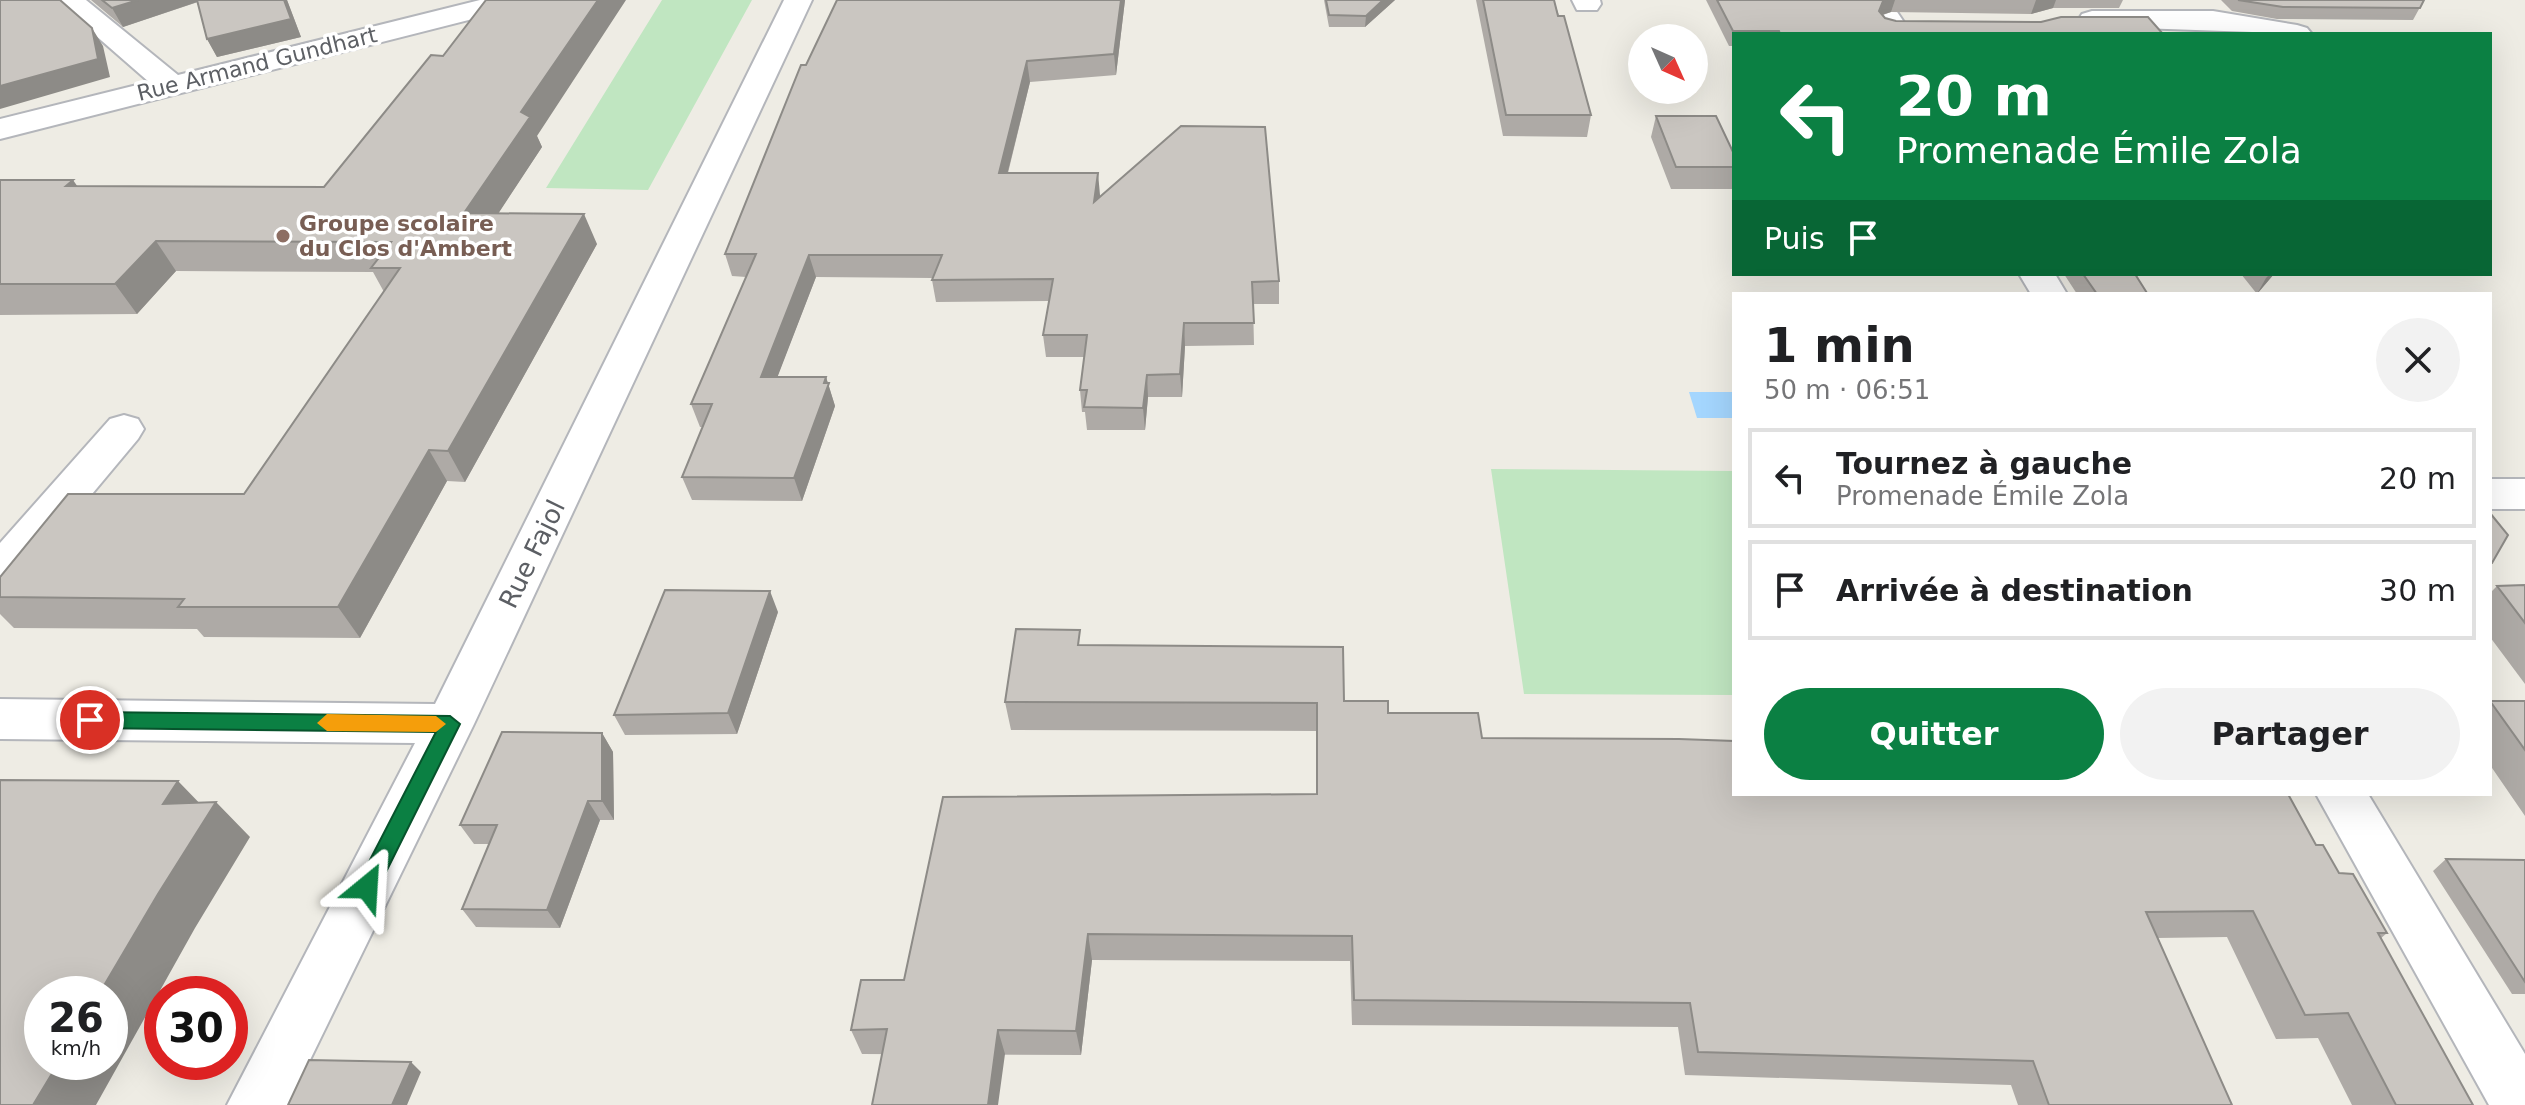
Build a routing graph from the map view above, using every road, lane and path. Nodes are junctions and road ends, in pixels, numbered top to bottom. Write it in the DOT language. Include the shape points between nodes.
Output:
graph roads {
  1 [pos="69,0"];
  2 [pos="514,0"];
  3 [pos="798,0"];
  4 [pos="1875,0"];
  5 [pos="2069,20"];
  6 [pos="1903,28"];
  7 [pos="2285,32"];
  8 [pos="171,85"];
  9 [pos="0,129"];
  10 [pos="124,429"];
  11 [pos="2492,494"];
  12 [pos="2525,494"];
  13 [pos="0,573"];
  14 [pos="0,719"];
  15 [pos="450,724"];
  16 [pos="2342,796"];
  17 [pos="257,1105"];
  18 [pos="2522,1105"];
  1 -- 8 [label="street"];
  2 -- 8 [label="street, Rue Armand Gundhart"];
  3 -- 15 [label="street, Rue Fajol"];
  4 -- 6 [label="street"];
  5 -- 7 [label="street" via="2213,20"];
  8 -- 9 [label="street, Rue Armand Gundhart"];
  10 -- 13 [label="street"];
  11 -- 12 [label="street"];
  14 -- 15 [label="street"];
  15 -- 17 [label="street, Rue Fajol"];
  16 -- 18 [label="street"];
}
